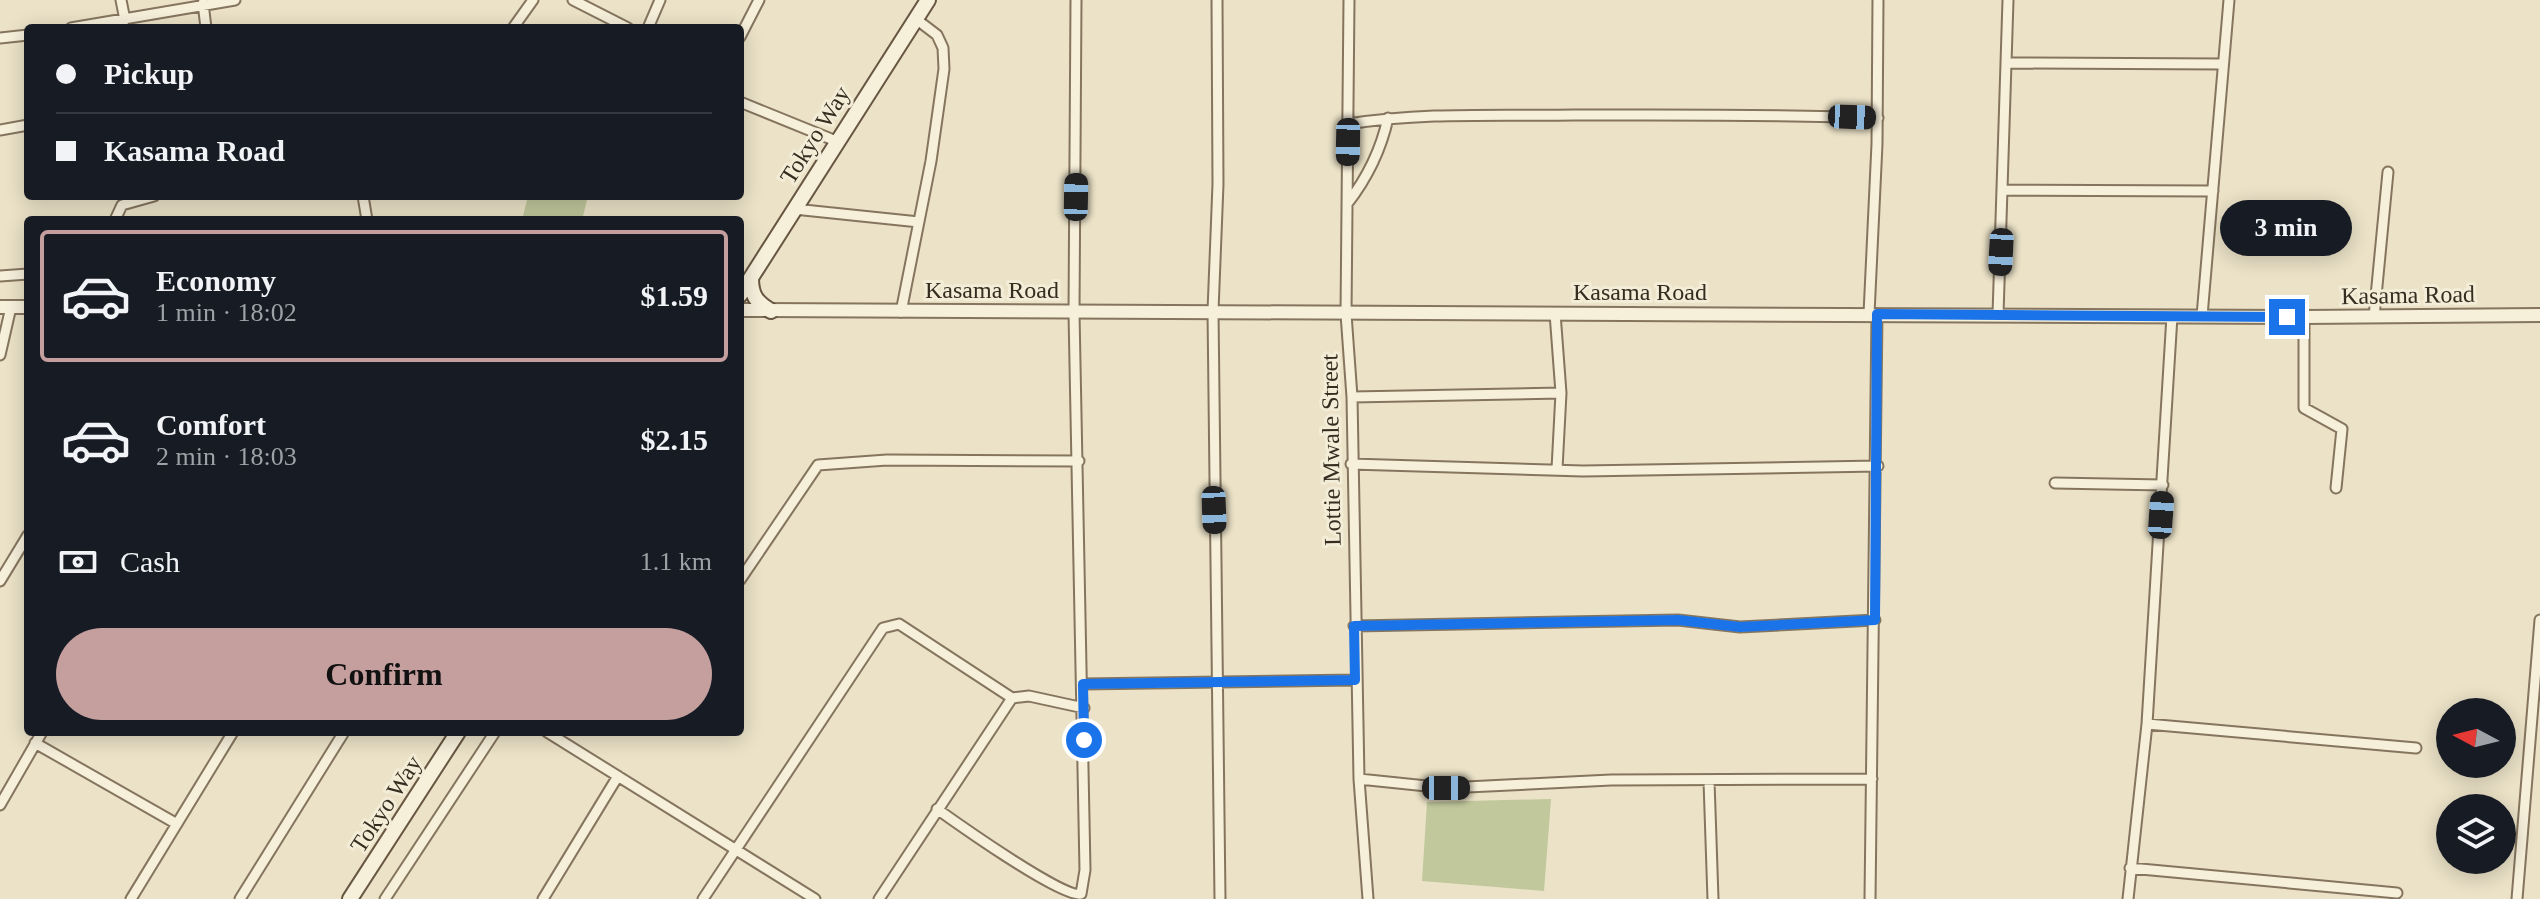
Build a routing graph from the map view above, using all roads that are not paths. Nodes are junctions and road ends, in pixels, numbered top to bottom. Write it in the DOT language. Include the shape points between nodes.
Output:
graph roads {
  1 [pos="121,0"];
  2 [pos="235,0"];
  3 [pos="533,0"];
  4 [pos="573,0"];
  5 [pos="660,0"];
  6 [pos="759,0"];
  7 [pos="928,0"];
  8 [pos="1076,0"];
  9 [pos="1217,0"];
  10 [pos="1349,0"];
  11 [pos="1878,0"];
  12 [pos="2008,0"];
  13 [pos="2229,0"];
  14 [pos="203,3"];
  15 [pos="916,19"];
  16 [pos="125,20"];
  17 [pos="98,24"];
  18 [pos="206,24"];
  19 [pos="516,24"];
  20 [pos="620,24"];
  21 [pos="650,24"];
  22 [pos="744,29"];
  23 [pos="24,35"];
  24 [pos="0,38"];
  25 [pos="2007,63"];
  26 [pos="2223,64"];
  27 [pos="744,104"];
  28 [pos="1388,118"];
  29 [pos="1878,118"];
  30 [pos="1349,124"];
  31 [pos="24,126"];
  32 [pos="0,130"];
  33 [pos="836,141"];
  34 [pos="2388,172"];
  35 [pos="2004,190"];
  36 [pos="2213,191"];
  37 [pos="140,200"];
  38 [pos="1347,205"];
  39 [pos="794,209"];
  40 [pos="117,216"];
  41 [pos="919,222"];
  42 [pos="24,274"];
  43 [pos="0,276"];
  44 [pos="751,277"];
  45 [pos="744,288"];
  46 [pos="6,307"];
  47 [pos="744,310"];
  48 [pos="771,311"];
  49 [pos="1213,311"];
  50 [pos="901,312"];
  51 [pos="1074,313"];
  52 [pos="1555,313"];
  53 [pos="1346,314"];
  54 [pos="1873,314"];
  55 [pos="1998,315"];
  56 [pos="2540,315"];
  57 [pos="2172,316"];
  58 [pos="2202,316"];
  59 [pos="2304,317"];
  60 [pos="2374,317"];
  61 [pos="0,355"];
  62 [pos="1561,393"];
  63 [pos="1352,397"];
  64 [pos="1079,461"];
  65 [pos="1351,464"];
  66 [pos="1878,466"];
  67 [pos="1557,469"];
  68 [pos="2055,483"];
  69 [pos="2163,485"];
  70 [pos="2336,488"];
  71 [pos="24,542"];
  72 [pos="744,574"];
  73 [pos="0,581"];
  74 [pos="1875,620"];
  75 [pos="2540,620"];
  76 [pos="1354,626"];
  77 [pos="1355,680"];
  78 [pos="1083,684"];
  79 [pos="1220,684"];
  80 [pos="1012,698"];
  81 [pos="1084,708"];
  82 [pos="2147,724"];
  83 [pos="39,736"];
  84 [pos="231,736"];
  85 [pos="342,736"];
  86 [pos="455,736"];
  87 [pos="492,736"];
  88 [pos="553,736"];
  89 [pos="35,743"];
  90 [pos="2416,748"];
  91 [pos="618,776"];
  92 [pos="1359,779"];
  93 [pos="1872,779"];
  94 [pos="1709,781"];
  95 [pos="0,805"];
  96 [pos="937,809"];
  97 [pos="177,824"];
  98 [pos="735,850"];
  99 [pos="2130,868"];
  100 [pos="2397,893"];
  101 [pos="131,899"];
  102 [pos="240,899"];
  103 [pos="350,899"];
  104 [pos="385,899"];
  105 [pos="543,899"];
  106 [pos="703,899"];
  107 [pos="815,899"];
  108 [pos="879,899"];
  109 [pos="1220,899"];
  110 [pos="1368,899"];
  111 [pos="1713,899"];
  112 [pos="1870,899"];
  113 [pos="2128,899"];
  114 [pos="2517,899"];
  1 -- 16 [label="street"];
  2 -- 14 [label="street"];
  3 -- 19 [label="street"];
  4 -- 20 [label="street"];
  5 -- 21 [label="street"];
  6 -- 22 [label="street"];
  7 -- 15 [label="main road, Tokyo Way"];
  8 -- 51 [label="street"];
  9 -- 49 [label="street"];
  10 -- 30 [label="street, Lottie Mwale Street"];
  11 -- 29 [label="street"];
  12 -- 25 [label="street"];
  13 -- 26 [label="street"];
  14 -- 16 [label="street"];
  14 -- 18 [label="street"];
  15 -- 33 [label="main road, Tokyo Way"];
  15 -- 41 [label="street" via="937,35 944,69"];
  16 -- 17 [label="street"];
  23 -- 24 [label="street"];
  25 -- 26 [label="street"];
  25 -- 35 [label="street"];
  26 -- 36 [label="street"];
  27 -- 33 [label="street"];
  28 -- 29 [label="street" via="1749,113"];
  28 -- 30 [label="street"];
  28 -- 38 [label="street" via="1383,142"];
  29 -- 54 [label="street"];
  30 -- 38 [label="street, Lottie Mwale Street"];
  31 -- 32 [label="street"];
  33 -- 39 [label="main road, Tokyo Way"];
  34 -- 60 [label="street"];
  35 -- 36 [label="street"];
  35 -- 55 [label="street"];
  36 -- 58 [label="street"];
  37 -- 40 [label="street" via="122,205"];
  38 -- 53 [label="street, Lottie Mwale Street"];
  39 -- 41 [label="street"];
  39 -- 44 [label="main road, Tokyo Way"];
  41 -- 50 [label="street"];
  42 -- 43 [label="street"];
  44 -- 45 [label="main road, Tokyo Way"];
  44 -- 48 [label="main road" via="758,304"];
  46 -- 61 [label="street"];
  47 -- 48 [label="street, Kasama Road"];
  48 -- 50 [label="street, Kasama Road"];
  49 -- 51 [label="street, Kasama Road"];
  49 -- 53 [label="street, Kasama Road"];
  49 -- 79 [label="street"];
  50 -- 51 [label="street, Kasama Road"];
  51 -- 64 [label="street"];
  52 -- 53 [label="street, Kasama Road"];
  52 -- 54 [label="street, Kasama Road"];
  52 -- 62 [label="street"];
  53 -- 63 [label="street, Lottie Mwale Street"];
  54 -- 55 [label="street, Kasama Road"];
  54 -- 66 [label="street"];
  55 -- 57 [label="street, Kasama Road"];
  56 -- 60 [label="street, Kasama Road"];
  57 -- 58 [label="street, Kasama Road"];
  57 -- 69 [label="street"];
  58 -- 59 [label="street, Kasama Road"];
  59 -- 60 [label="street, Kasama Road"];
  59 -- 70 [label="street" via="2304,408 2342,429"];
  62 -- 63 [label="street"];
  62 -- 67 [label="street"];
  63 -- 65 [label="street, Lottie Mwale Street"];
  64 -- 72 [label="street" via="818,465"];
  64 -- 78 [label="street"];
  65 -- 67 [label="street"];
  65 -- 76 [label="street, Lottie Mwale Street"];
  66 -- 67 [label="street"];
  66 -- 74 [label="street"];
  68 -- 69 [label="street"];
  69 -- 82 [label="street"];
  71 -- 73 [label="street"];
  74 -- 76 [label="street" via="1740,627 1678,620"];
  74 -- 93 [label="street"];
  75 -- 114 [label="street"];
  76 -- 77 [label="street, Lottie Mwale Street"];
  77 -- 79 [label="street"];
  77 -- 92 [label="street, Lottie Mwale Street"];
  78 -- 79 [label="street"];
  78 -- 81 [label="street"];
  79 -- 109 [label="street"];
  80 -- 81 [label="street" via="1029,696"];
  80 -- 96 [label="street"];
  80 -- 98 [label="street" via="899,624 883,628"];
  81 -- 96 [label="street" via="1085,870 1079,897 1042,879"];
  82 -- 90 [label="street"];
  82 -- 99 [label="street"];
  83 -- 89 [label="street"];
  84 -- 97 [label="street"];
  85 -- 102 [label="street"];
  86 -- 103 [label="main road, Tokyo Way"];
  87 -- 104 [label="street"];
  88 -- 91 [label="street"];
  89 -- 95 [label="street"];
  89 -- 97 [label="street"];
  91 -- 98 [label="street"];
  91 -- 105 [label="street"];
  92 -- 94 [label="street" via="1446,788"];
  92 -- 110 [label="street, Lottie Mwale Street"];
  93 -- 94 [label="street"];
  93 -- 112 [label="street"];
  94 -- 111 [label="street"];
  96 -- 108 [label="street"];
  97 -- 101 [label="street"];
  98 -- 106 [label="street"];
  98 -- 107 [label="street"];
  99 -- 100 [label="street"];
  99 -- 113 [label="street"];
}
